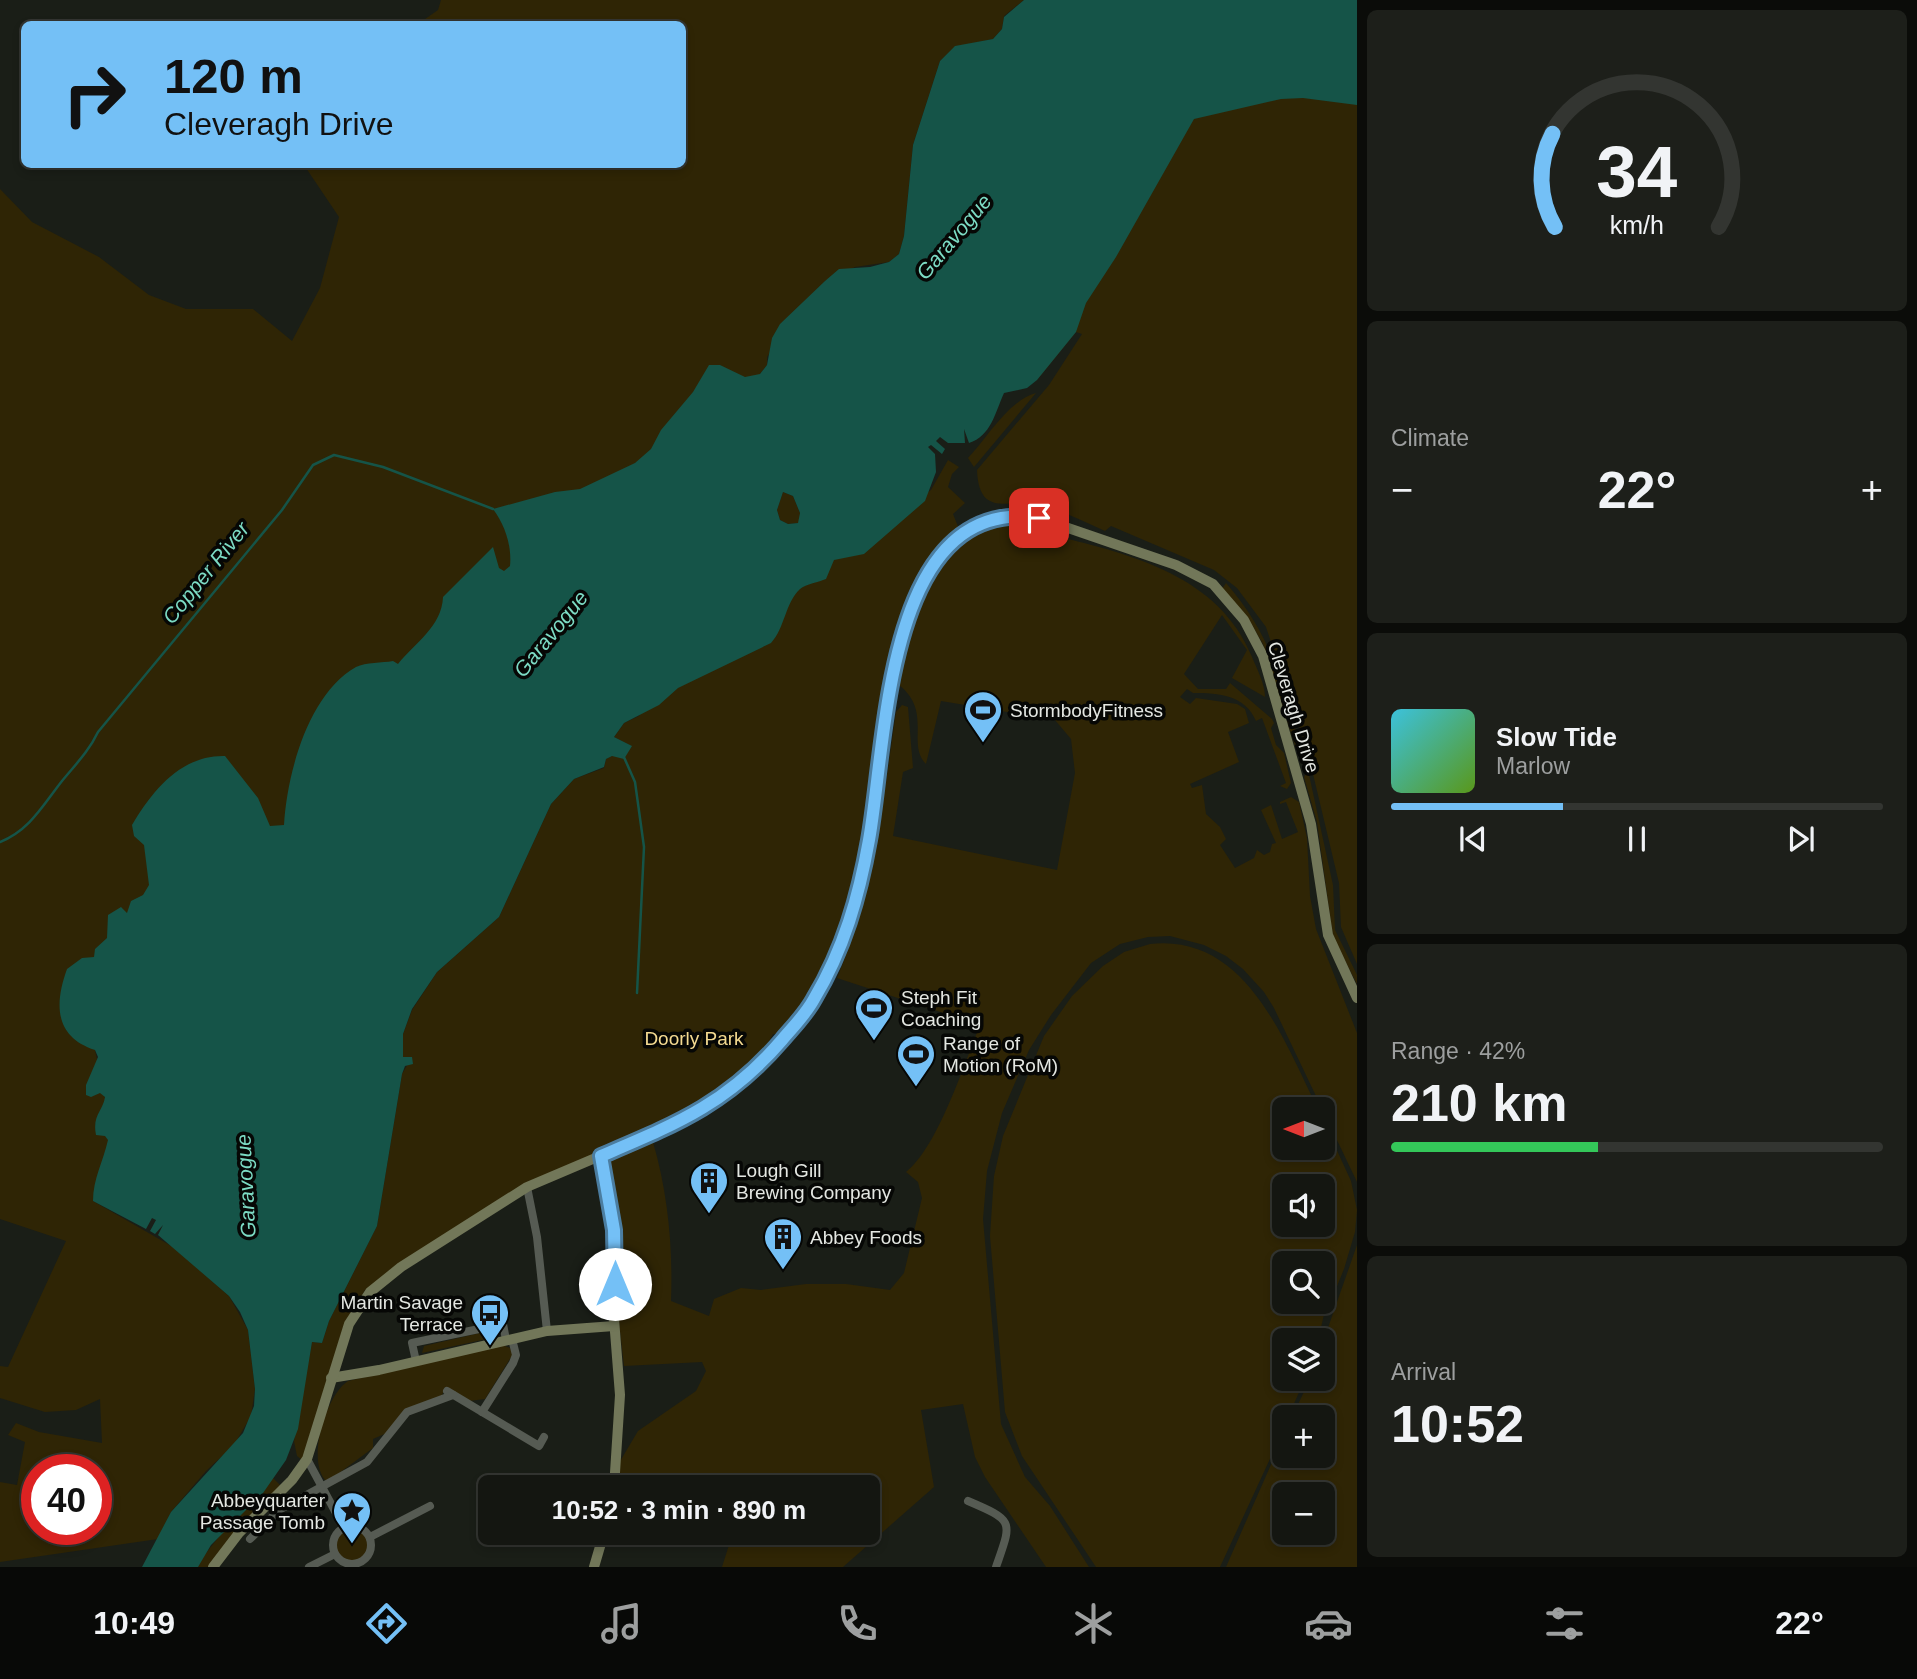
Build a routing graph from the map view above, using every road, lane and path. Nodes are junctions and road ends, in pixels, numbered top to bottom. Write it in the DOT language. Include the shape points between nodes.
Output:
graph roads {
  1 [pos="1357,998"];
  2 [pos="601,1156"];
  3 [pos="527,1188"];
  4 [pos="614,1326"];
  5 [pos="547,1331"];
  6 [pos="509,1339"];
  7 [pos="416,1360"];
  8 [pos="331,1378"];
  9 [pos="482,1412"];
  10 [pos="544,1437"];
  11 [pos="307,1459"];
  12 [pos="615,1475"];
  13 [pos="322,1487"];
  14 [pos="968,1501"];
  15 [pos="430,1506"];
  16 [pos="344,1528"];
  17 [pos="370,1537"];
  18 [pos="250,1539"];
  19 [pos="600,1545"];
  20 [pos="335,1553"];
  21 [pos="363,1564"];
  22 [pos="213,1567"];
  23 [pos="309,1567"];
  24 [pos="594,1567"];
  25 [pos="996,1567"];
  1 -- 2 [label="street, Cleveragh Drive" via="1328,935 1311,824 1263,656 1244,620 1213,584 1176,565 1039,518 992,520 942,551 905,624 859,891 847,931 813,1001 762,1064 721,1098 680,1122"];
  2 -- 3 [label="street"];
  2 -- 4 [label="street" via="614,1230"];
  3 -- 5 [label="street"];
  3 -- 8 [label="street" via="411,1260 370,1292 349,1324"];
  4 -- 5 [label="street"];
  4 -- 12 [label="street" via="620,1395"];
  5 -- 6 [label="street"];
  6 -- 7 [label="street"];
  6 -- 7 [label="street" via="503,1324 412,1343"];
  6 -- 9 [label="street" via="516,1355"];
  7 -- 8 [label="street"];
  8 -- 11 [label="street"];
  9 -- 10 [label="street" via="539,1446"];
  9 -- 13 [label="street" via="450,1393 407,1412 367,1462"];
  11 -- 13 [label="street"];
  11 -- 22 [label="street"];
  13 -- 16 [label="street"];
  13 -- 18 [label="street" via="279,1510"];
  14 -- 25 [label="street" via="1000,1514 1007,1525"];
  15 -- 17 [label="street"];
  16 -- 17 [label="street" via="359,1527"];
  16 -- 20 [label="street" via="334,1538"];
  17 -- 21 [label="street" via="370,1552"];
  19 -- 24 [label="street"];
  20 -- 21 [label="street" via="349,1564"];
  20 -- 23 [label="street"];
}
